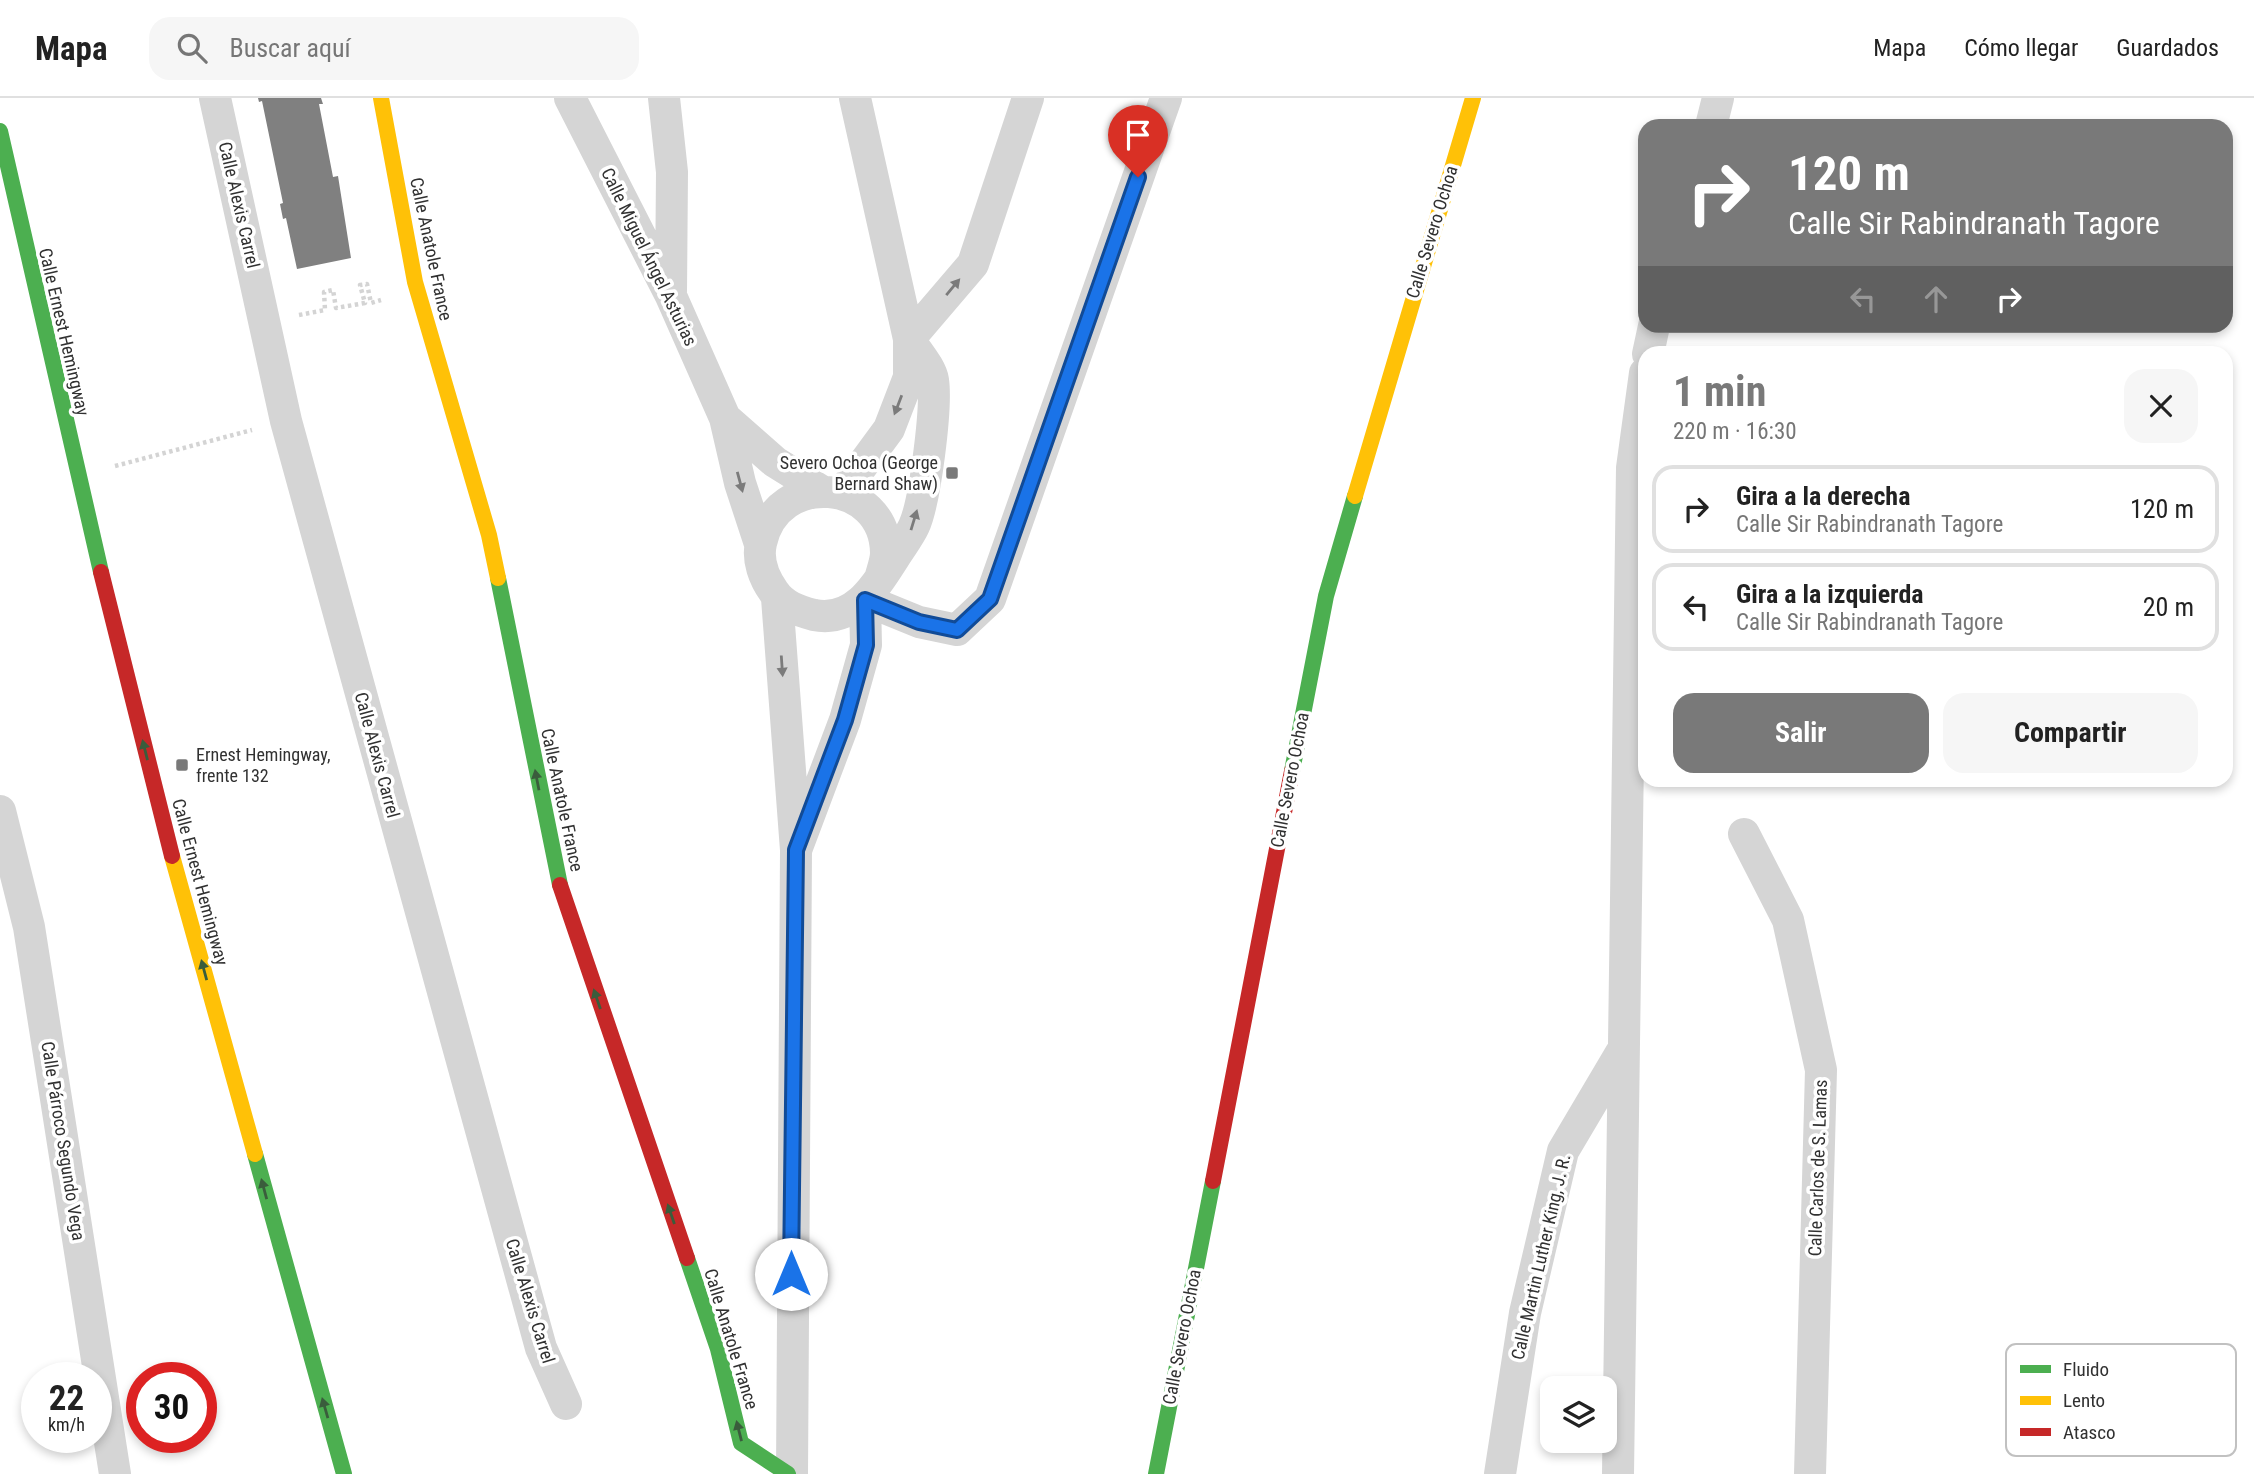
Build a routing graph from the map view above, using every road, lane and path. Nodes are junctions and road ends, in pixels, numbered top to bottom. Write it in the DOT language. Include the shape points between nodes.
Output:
graph roads {
  1 [pos="215,98"];
  2 [pos="381,98"];
  3 [pos="570,98"];
  4 [pos="664,98"];
  5 [pos="855,98"];
  6 [pos="1028,98"];
  7 [pos="1166,98"];
  8 [pos="1473,98"];
  9 [pos="1718,98"];
  10 [pos="1713,119"];
  11 [pos="0,131"];
  12 [pos="380,289"];
  13 [pos="671,296"];
  14 [pos="298,315"];
  15 [pos="909,339"];
  16 [pos="725,418"];
  17 [pos="286,421"];
  18 [pos="1638,424"];
  19 [pos="77,476"];
  20 [pos="831,491"];
  21 [pos="760,544"];
  22 [pos="873,589"];
  23 [pos="778,598"];
  24 [pos="0,811"];
  25 [pos="1744,834"];
  26 [pos="796,850"];
  27 [pos="0,914"];
  28 [pos="29,927"];
  29 [pos="1621,1053"];
  30 [pos="566,1404"];
  31 [pos="115,1474"];
  32 [pos="344,1474"];
  33 [pos="790,1474"];
  34 [pos="1156,1474"];
  35 [pos="1500,1474"];
  36 [pos="1618,1474"];
  37 [pos="1810,1474"];
  1 -- 17 [label="street, Calle Alexis Carrel"];
  33 -- 2 [label="street, Calle Anatole France, one-way" via="741,1443 718,1349 569,918 551,850 489,535 415,282"];
  3 -- 13 [label="street, Calle Miguel Ángel Asturias"];
  4 -- 13 [label="street" via="672,172"];
  5 -- 15 [label="street"];
  15 -- 6 [label="street, one-way" via="973,264"];
  7 -- 22 [label="street" via="990,599 957,630 919,622"];
  8 -- 34 [label="street, Calle Severo Ochoa" via="1326,596"];
  9 -- 10 [label="street"];
  11 -- 19 [label="street, Calle Ernest Hemingway"];
  12 -- 14 [label="path" via="382,300 371,303 367,284 360,285 365,303 336,308 332,290 324,292 325,310"];
  13 -- 16 [label="street, Calle Miguel Ángel Asturias"];
  15 -- 20 [label="street, one-way" via="909,377 889,429"];
  22 -- 15 [label="street, one-way" via="914,526 934,420 933,377"];
  16 -- 20 [label="street, Calle Miguel Ángel Asturias" via="775,462"];
  16 -- 21 [label="street, Calle Miguel Ángel Asturias, one-way"];
  17 -- 19 [label="path"];
  17 -- 30 [label="street, Calle Alexis Carrel" via="541,1348"];
  18 -- 29 [label="street" via="1632,468"];
  32 -- 19 [label="street, Calle Ernest Hemingway, one-way" via="165,829"];
  20 -- 21 [label="street" via="799,495 781,506 767,523"];
  20 -- 22 [label="street" via="865,506 880,527 886,553"];
  21 -- 23 [label="street" via="760,564"];
  22 -- 23 [label="street" via="844,612 820,616 797,611"];
  22 -- 26 [label="street" via="866,645 845,720"];
  23 -- 26 [label="street, one-way"];
  24 -- 28 [label="street, Calle Párroco Segundo Vega"];
  25 -- 37 [label="street, Calle Carlos de S. Lamas" via="1788,920 1821,1070"];
  26 -- 33 [label="street"];
  27 -- 28 [label="street"];
  28 -- 31 [label="street, Calle Párroco Segundo Vega"];
  29 -- 35 [label="street, Calle Martin Luther King, J. R." via="1563,1151 1525,1313"];
  29 -- 36 [label="street"];
}
